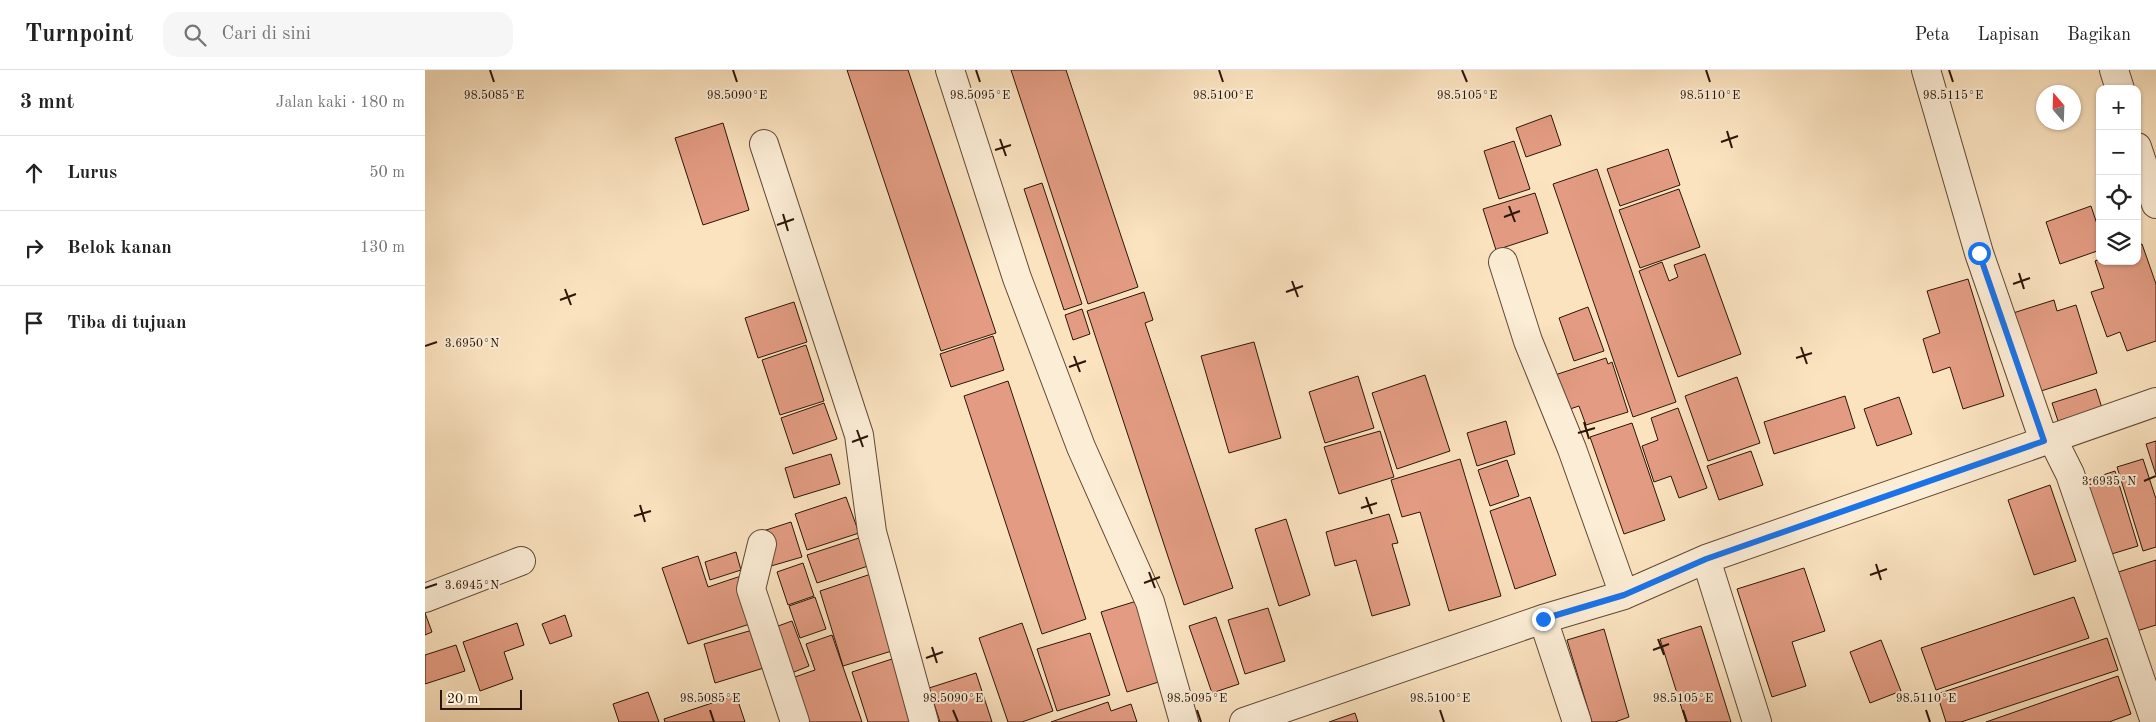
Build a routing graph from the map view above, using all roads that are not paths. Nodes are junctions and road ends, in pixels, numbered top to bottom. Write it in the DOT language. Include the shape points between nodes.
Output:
graph roads {
  1 [pos="950,70"];
  2 [pos="1926,70"];
  3 [pos="2114,70"];
  4 [pos="2119,85"];
  5 [pos="764,144"];
  6 [pos="2141,159"];
  7 [pos="2156,204"];
  8 [pos="1503,262"];
  9 [pos="2156,402"];
  10 [pos="2048,440"];
  11 [pos="762,544"];
  12 [pos="1706,559"];
  13 [pos="521,561"];
  14 [pos="1624,595"];
  15 [pos="425,598"];
  16 [pos="1543,619"];
  17 [pos="1250,721"];
  18 [pos="795,722"];
  19 [pos="924,722"];
  20 [pos="1184,722"];
  21 [pos="1577,722"];
  22 [pos="1757,722"];
  23 [pos="2155,722"];
  1 -- 20 [label="street" via="1027,305 1081,447 1150,602"];
  2 -- 10 [label="street" via="1979,253"];
  3 -- 4 [label="street"];
  5 -- 19 [label="street" via="859,436 872,532"];
  6 -- 7 [label="street"];
  8 -- 14 [label="street" via="1528,341 1572,449"];
  9 -- 10 [label="street"];
  10 -- 12 [label="street"];
  10 -- 23 [label="street" via="2069,474"];
  11 -- 18 [label="street" via="751,582 753,596"];
  12 -- 14 [label="street"];
  12 -- 22 [label="street"];
  13 -- 15 [label="street"];
  14 -- 16 [label="street"];
  16 -- 17 [label="street"];
  16 -- 21 [label="street"];
}
